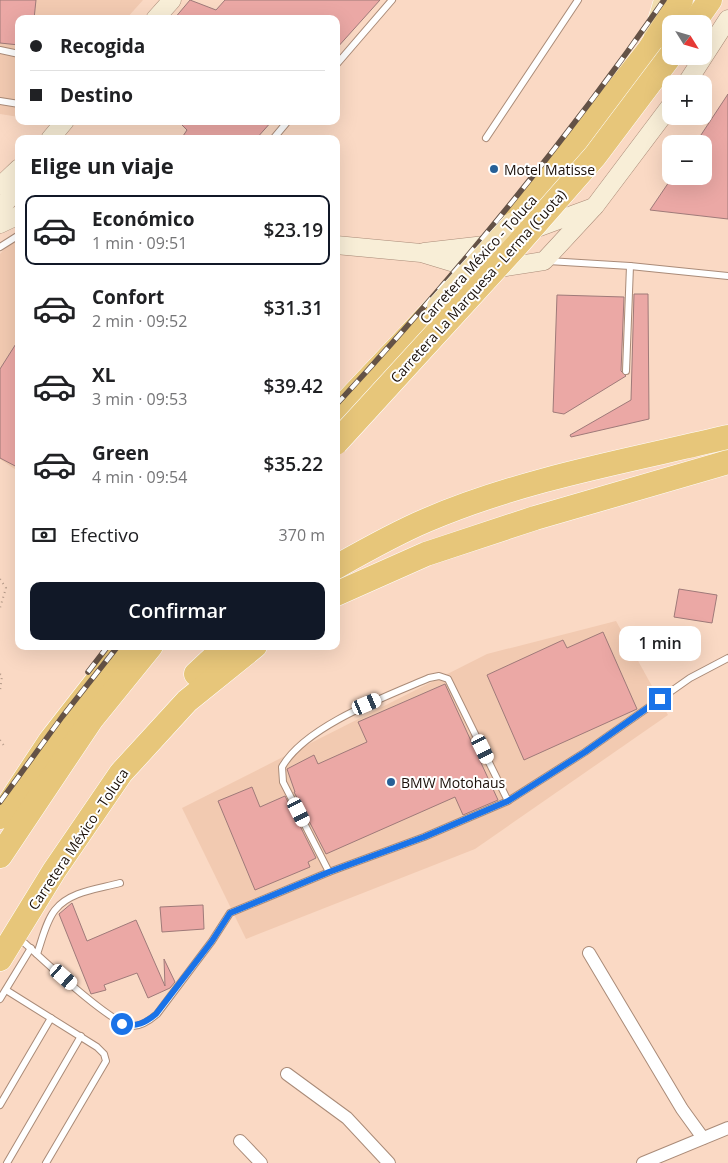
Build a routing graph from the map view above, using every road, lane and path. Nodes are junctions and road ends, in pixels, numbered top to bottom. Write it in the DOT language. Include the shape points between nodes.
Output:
graph roads {
  1 [pos="172,0"];
  2 [pos="392,0"];
  3 [pos="578,0"];
  4 [pos="664,0"];
  5 [pos="681,0"];
  6 [pos="710,0"];
  7 [pos="159,15"];
  8 [pos="699,15"];
  9 [pos="728,19"];
  10 [pos="0,50"];
  11 [pos="660,52"];
  12 [pos="15,53"];
  13 [pos="340,60"];
  14 [pos="692,75"];
  15 [pos="0,101"];
  16 [pos="15,103"];
  17 [pos="662,117"];
  18 [pos="62,125"];
  19 [pos="285,125"];
  20 [pos="54,135"];
  21 [pos="276,135"];
  22 [pos="486,138"];
  23 [pos="11,178"];
  24 [pos="595,206"];
  25 [pos="0,210"];
  26 [pos="15,217"];
  27 [pos="513,222"];
  28 [pos="0,224"];
  29 [pos="15,238"];
  30 [pos="340,245"];
  31 [pos="0,247"];
  32 [pos="421,253"];
  33 [pos="544,261"];
  34 [pos="630,266"];
  35 [pos="728,276"];
  36 [pos="437,306"];
  37 [pos="626,371"];
  38 [pos="340,409"];
  39 [pos="728,437"];
  40 [pos="340,438"];
  41 [pos="728,462"];
  42 [pos="340,565"];
  43 [pos="0,579"];
  44 [pos="340,592"];
  45 [pos="0,608"];
  46 [pos="121,650"];
  47 [pos="148,650"];
  48 [pos="222,650"];
  49 [pos="250,650"];
  50 [pos="728,658"];
  51 [pos="0,674"];
  52 [pos="0,692"];
  53 [pos="0,740"];
  54 [pos="5,747"];
  55 [pos="508,801"];
  56 [pos="0,818"];
  57 [pos="0,856"];
  58 [pos="329,872"];
  59 [pos="120,883"];
  60 [pos="15,936"];
  61 [pos="589,953"];
  62 [pos="37,954"];
  63 [pos="0,959"];
  64 [pos="6,990"];
  65 [pos="0,999"];
  66 [pos="51,1018"];
  67 [pos="81,1036"];
  68 [pos="287,1074"];
  69 [pos="0,1105"];
  70 [pos="728,1128"];
  71 [pos="704,1138"];
  72 [pos="240,1141"];
  73 [pos="647,1162"];
  74 [pos="7,1163"];
  75 [pos="46,1163"];
  76 [pos="261,1163"];
  77 [pos="389,1163"];
  1 -- 7 [label="main road"];
  2 -- 13 [label="lane"];
  3 -- 22 [label="lane"];
  4 -- 11 [label="main road"];
  5 -- 11 [label="highway, Carretera México - Toluca"];
  6 -- 8 [label="highway"];
  9 -- 14 [label="main road"];
  10 -- 12 [label="lane"];
  11 -- 27 [label="highway, Carretera México - Toluca"];
  11 -- 40 [label="highway, Carretera La Marquesa - Lerma (Cuota), bridge" via="595,156"];
  15 -- 16 [label="lane"];
  17 -- 24 [label="main road"];
  18 -- 20 [label="main road"];
  19 -- 21 [label="lane"];
  23 -- 25 [label="main road"];
  24 -- 32 [label="main road" via="485,244"];
  24 -- 33 [label="main road"];
  26 -- 28 [label="main road"];
  27 -- 36 [label="main road, Carretera México - Toluca, bridge"];
  29 -- 31 [label="lane"];
  30 -- 32 [label="main road"];
  32 -- 33 [label="main road" via="464,266 493,269"];
  33 -- 34 [label="lane"];
  34 -- 35 [label="lane"];
  34 -- 37 [label="lane"];
  36 -- 38 [label="highway, Carretera México - Toluca"];
  39 -- 42 [label="highway" via="510,490 429,519"];
  41 -- 44 [label="highway" via="535,518 426,554"];
  43 -- 45 [label="path" via="6,588"];
  46 -- 56 [label="highway" via="50,741"];
  47 -- 57 [label="highway" via="91,720"];
  48 -- 60 [label="highway" via="124,747 76,809"];
  49 -- 60 [label="highway, Carretera México - Toluca" via="187,701 121,773"];
  50 -- 55 [label="lane" via="690,678 585,752"];
  51 -- 52 [label="path"];
  53 -- 54 [label="path"];
  55 -- 58 [label="lane"];
  55 -- 58 [label="lane" via="452,684 439,676 429,678 367,704 315,734 282,766 283,782"];
  58 -- 62 [label="lane" via="230,913 156,1014 145,1023 122,1024"];
  59 -- 62 [label="lane" via="74,895 62,903 50,919"];
  60 -- 62 [label="lane"];
  60 -- 63 [label="highway, Carretera México - Toluca"];
  60 -- 64 [label="lane"];
  61 -- 71 [label="street" via="682,1108"];
  64 -- 65 [label="lane"];
  64 -- 66 [label="lane"];
  66 -- 67 [label="lane"];
  66 -- 69 [label="lane"];
  67 -- 74 [label="lane"];
  67 -- 75 [label="lane" via="104,1054 106,1061"];
  68 -- 77 [label="street" via="348,1118"];
  70 -- 71 [label="street"];
  71 -- 73 [label="street"];
  72 -- 76 [label="street"];
}
